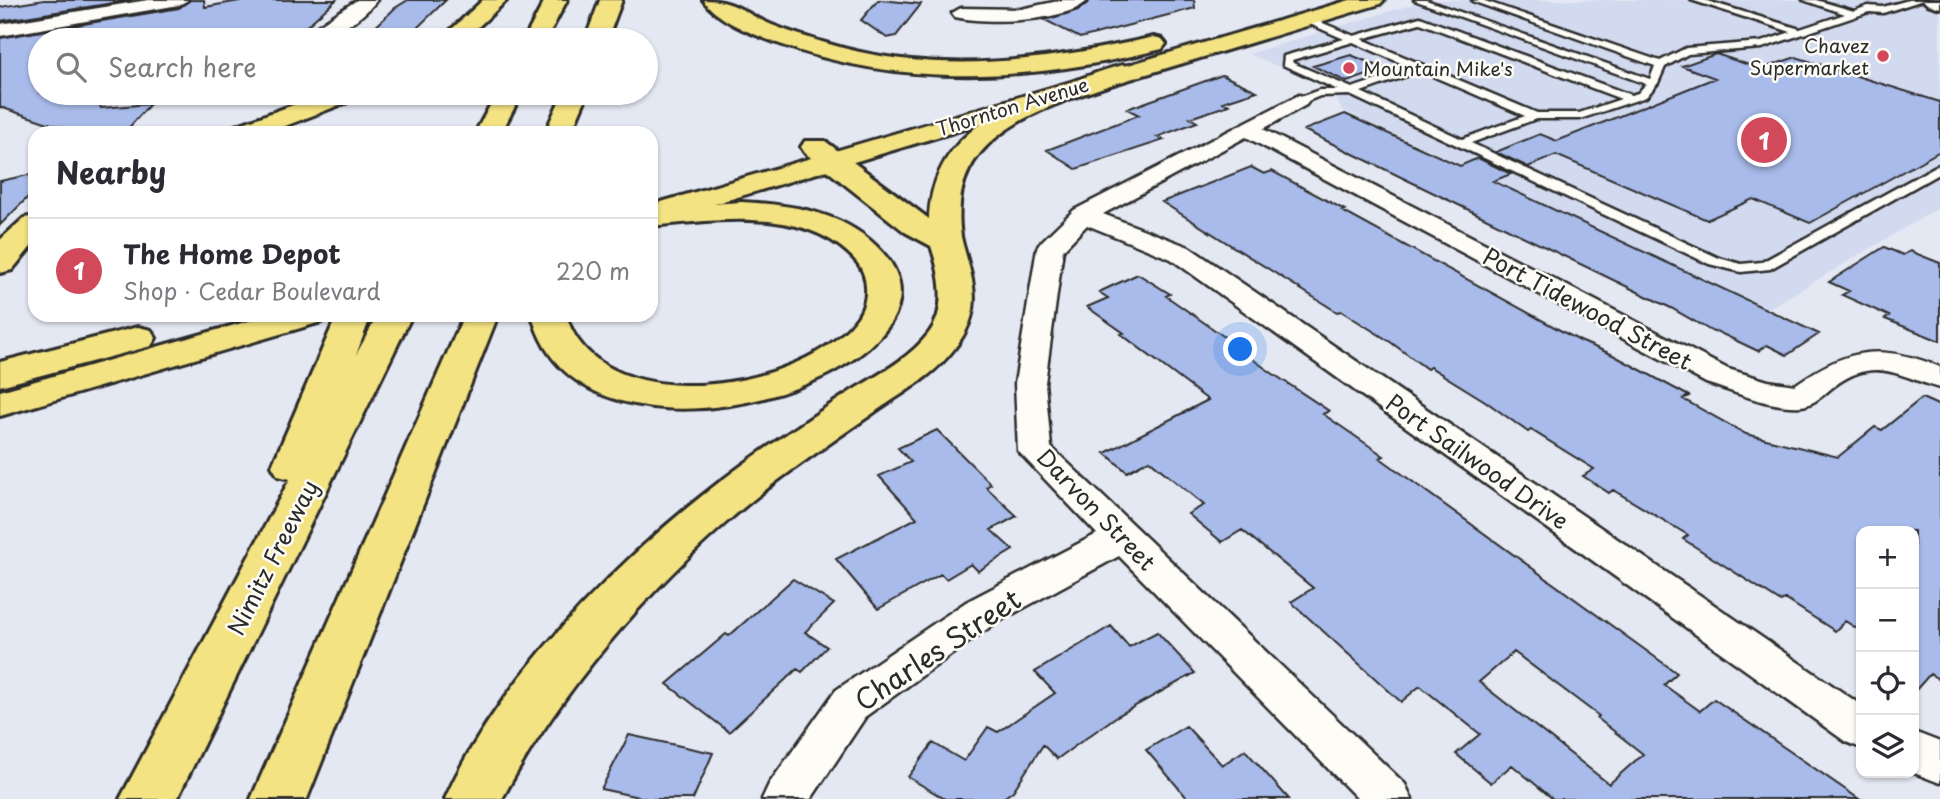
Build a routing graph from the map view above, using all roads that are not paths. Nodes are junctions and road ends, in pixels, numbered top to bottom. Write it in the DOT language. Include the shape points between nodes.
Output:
graph roads {
  1 [pos="179,0"];
  2 [pos="368,0"];
  3 [pos="496,0"];
  4 [pos="556,0"];
  5 [pos="611,0"];
  6 [pos="714,0"];
  7 [pos="1079,0"];
  8 [pos="1373,0"];
  9 [pos="1418,0"];
  10 [pos="1478,0"];
  11 [pos="1695,0"];
  12 [pos="1807,0"];
  13 [pos="1830,0"];
  14 [pos="1919,0"];
  15 [pos="1934,0"];
  16 [pos="1940,2"];
  17 [pos="1820,4"];
  18 [pos="1304,9"];
  19 [pos="1508,12"];
  20 [pos="961,13"];
  21 [pos="1855,14"];
  22 [pos="1479,21"];
  23 [pos="330,28"];
  24 [pos="464,28"];
  25 [pos="542,28"];
  26 [pos="600,28"];
  27 [pos="0,30"];
  28 [pos="1450,31"];
  29 [pos="1801,32"];
  30 [pos="1350,38"];
  31 [pos="1154,44"];
  32 [pos="1661,65"];
  33 [pos="1418,69"];
  34 [pos="1123,72"];
  35 [pos="1653,83"];
  36 [pos="1352,92"];
  37 [pos="1631,99"];
  38 [pos="1298,102"];
  39 [pos="317,105"];
  40 [pos="503,105"];
  41 [pos="570,105"];
  42 [pos="581,105"];
  43 [pos="1535,116"];
  44 [pos="261,126"];
  45 [pos="492,126"];
  46 [pos="561,126"];
  47 [pos="577,126"];
  48 [pos="1247,129"];
  49 [pos="1462,143"];
  50 [pos="825,155"];
  51 [pos="1940,168"];
  52 [pos="664,193"];
  53 [pos="658,214"];
  54 [pos="1083,215"];
  55 [pos="658,216"];
  56 [pos="28,232"];
  57 [pos="945,241"];
  58 [pos="0,263"];
  59 [pos="197,322"];
  60 [pos="285,322"];
  61 [pos="351,322"];
  62 [pos="391,322"];
  63 [pos="478,322"];
  64 [pos="552,322"];
  65 [pos="0,374"];
  66 [pos="1940,378"];
  67 [pos="0,404"];
  68 [pos="1123,537"];
  69 [pos="205,688"];
  70 [pos="1856,726"];
  71 [pos="1919,754"];
  72 [pos="1940,763"];
  73 [pos="148,799"];
  74 [pos="279,799"];
  75 [pos="473,799"];
  76 [pos="785,799"];
  77 [pos="1389,799"];
  1 -- 27 [label="street"];
  2 -- 23 [label="street"];
  3 -- 24 [label="main road"];
  4 -- 25 [label="main road"];
  5 -- 26 [label="main road"];
  6 -- 31 [label="main road" via="759,27 815,48 925,69 1046,66"];
  7 -- 20 [label="street" via="1005,17"];
  8 -- 18 [label="main road, Thornton Avenue"];
  9 -- 22 [label="lane"];
  10 -- 19 [label="lane"];
  11 -- 29 [label="lane"];
  12 -- 17 [label="lane"];
  13 -- 17 [label="lane"];
  14 -- 21 [label="lane"];
  15 -- 16 [label="main road"];
  17 -- 21 [label="lane"];
  18 -- 30 [label="lane"];
  18 -- 31 [label="main road, Thornton Avenue"];
  18 -- 34 [label="main road, Thornton Avenue"];
  19 -- 22 [label="lane"];
  19 -- 32 [label="lane"];
  21 -- 29 [label="lane"];
  22 -- 28 [label="lane"];
  22 -- 35 [label="lane"];
  28 -- 30 [label="lane" via="1420,20"];
  28 -- 37 [label="lane"];
  29 -- 32 [label="lane" via="1762,45 1686,51"];
  30 -- 33 [label="lane"];
  30 -- 36 [label="lane" via="1287,58 1288,65"];
  31 -- 50 [label="main road, Thornton Avenue"];
  32 -- 35 [label="lane"];
  33 -- 36 [label="lane"];
  33 -- 43 [label="lane"];
  34 -- 50 [label="main road, Thornton Avenue"];
  34 -- 57 [label="main road" via="1007,118 966,147 952,164 945,183"];
  35 -- 37 [label="lane"];
  36 -- 38 [label="lane" via="1319,93"];
  36 -- 49 [label="lane"];
  37 -- 43 [label="lane" via="1580,116"];
  38 -- 48 [label="street, Darvon Street"];
  39 -- 44 [label="main road"];
  40 -- 45 [label="main road"];
  41 -- 46 [label="main road"];
  42 -- 47 [label="main road"];
  43 -- 49 [label="lane"];
  48 -- 54 [label="street, Darvon Street"];
  48 -- 66 [label="street, Port Tidewood Street" via="1717,376 1801,396 1850,364 1878,359"];
  49 -- 51 [label="lane" via="1714,261 1741,268 1765,266"];
  50 -- 52 [label="main road, Thornton Avenue"];
  50 -- 53 [label="main road, Thornton Avenue"];
  50 -- 57 [label="main road" via="916,225"];
  54 -- 68 [label="street, Darvon Street" via="1050,248 1030,383 1035,451"];
  54 -- 70 [label="street, Port Sailwood Drive" via="1180,253"];
  55 -- 64 [label="main road" via="725,211 811,220 844,233 867,251 881,273 882,299 871,324 848,347 812,370 771,386 720,395 666,396 623,387 586,371 563,349"];
  56 -- 58 [label="main road"];
  57 -- 75 [label="main road" via="953,261 958,306 949,332 924,361 746,483 632,585 564,659"];
  59 -- 65 [label="main road"];
  60 -- 67 [label="main road"];
  61 -- 69 [label="main road"];
  62 -- 69 [label="main road, Nimitz Freeway"];
  63 -- 74 [label="main road"];
  68 -- 76 [label="street, Charles Street" via="979,613 850,703"];
  68 -- 77 [label="street, Darvon Street"];
  69 -- 73 [label="main road, Nimitz Freeway"];
  71 -- 72 [label="street"];
}
